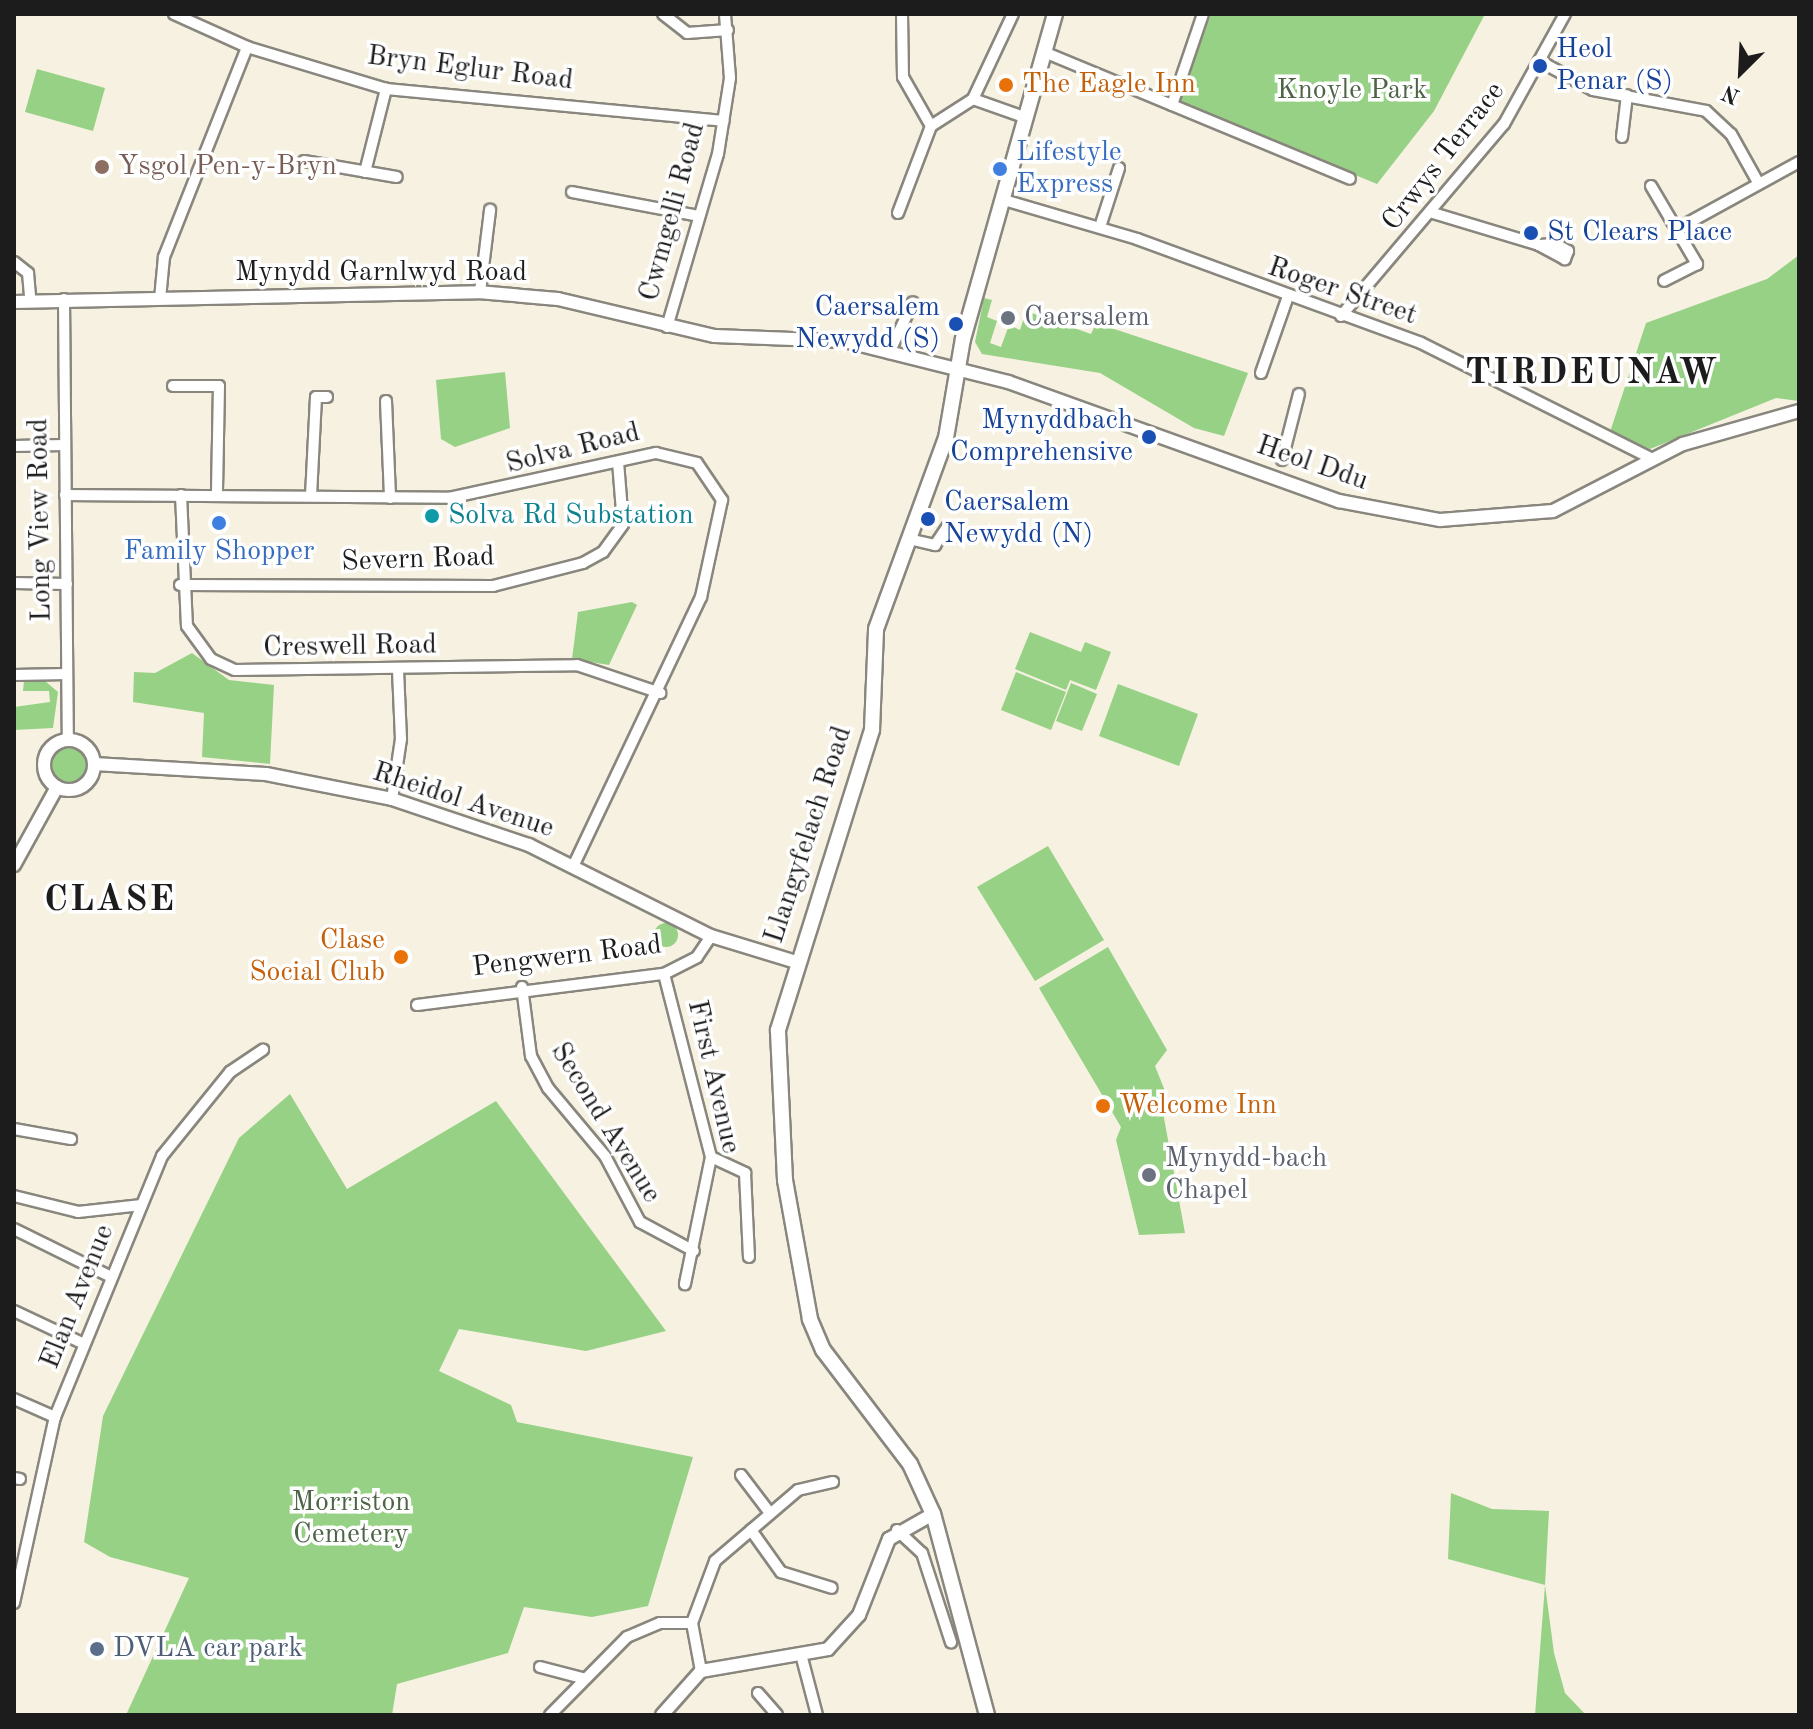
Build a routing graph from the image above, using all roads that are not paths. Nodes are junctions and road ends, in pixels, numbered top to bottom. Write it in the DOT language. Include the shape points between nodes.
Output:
graph roads {
  1 [pos="174,14"];
  2 [pos="663,14"];
  3 [pos="725,14"];
  4 [pos="902,14"];
  5 [pos="1013,14"];
  6 [pos="1055,14"];
  7 [pos="1203,14"];
  8 [pos="1565,14"];
  9 [pos="728,30"];
  10 [pos="247,47"];
  11 [pos="1044,52"];
  12 [pos="1543,63"];
  13 [pos="386,89"];
  14 [pos="1627,95"];
  15 [pos="973,99"];
  16 [pos="1172,105"];
  17 [pos="1027,118"];
  18 [pos="723,121"];
  19 [pos="931,126"];
  20 [pos="1622,137"];
  21 [pos="304,161"];
  22 [pos="1799,162"];
  23 [pos="1119,168"];
  24 [pos="365,172"];
  25 [pos="397,177"];
  26 [pos="1350,179"];
  27 [pos="1759,184"];
  28 [pos="1651,186"];
  29 [pos="572,192"];
  30 [pos="1004,200"];
  31 [pos="490,210"];
  32 [pos="898,213"];
  33 [pos="1433,213"];
  34 [pos="699,216"];
  35 [pos="1100,227"];
  36 [pos="1677,229"];
  37 [pos="1539,245"];
  38 [pos="14,262"];
  39 [pos="1664,281"];
  40 [pos="480,292"];
  41 [pos="30,297"];
  42 [pos="64,299"];
  43 [pos="160,299"];
  44 [pos="1287,299"];
  45 [pos="14,302"];
  46 [pos="913,302"];
  47 [pos="1341,316"];
  48 [pos="667,327"];
  49 [pos="1253,351"];
  50 [pos="889,353"];
  51 [pos="1267,355"];
  52 [pos="958,369"];
  53 [pos="1261,373"];
  54 [pos="173,386"];
  55 [pos="1299,394"];
  56 [pos="327,397"];
  57 [pos="386,401"];
  58 [pos="1799,411"];
  59 [pos="64,445"];
  60 [pos="14,446"];
  61 [pos="1653,459"];
  62 [pos="1282,460"];
  63 [pos="618,462"];
  64 [pos="65,495"];
  65 [pos="181,495"];
  66 [pos="217,495"];
  67 [pos="311,496"];
  68 [pos="390,498"];
  69 [pos="947,527"];
  70 [pos="913,540"];
  71 [pos="14,583"];
  72 [pos="67,584"];
  73 [pos="180,585"];
  74 [pos="398,671"];
  75 [pos="67,674"];
  76 [pos="14,675"];
  77 [pos="660,693"];
  78 [pos="68,740"];
  79 [pos="94,764"];
  80 [pos="57,787"];
  81 [pos="392,799"];
  82 [pos="574,864"];
  83 [pos="14,865"];
  84 [pos="711,936"];
  85 [pos="796,962"];
  86 [pos="664,974"];
  87 [pos="522,987"];
  88 [pos="417,1005"];
  89 [pos="263,1050"];
  90 [pos="14,1129"];
  91 [pos="71,1139"];
  92 [pos="711,1157"];
  93 [pos="14,1196"];
  94 [pos="142,1205"];
  95 [pos="14,1229"];
  96 [pos="694,1251"];
  97 [pos="749,1257"];
  98 [pos="111,1277"];
  99 [pos="685,1284"];
  100 [pos="14,1311"];
  101 [pos="84,1344"];
  102 [pos="14,1399"];
  103 [pos="55,1417"];
  104 [pos="741,1475"];
  105 [pos="833,1482"];
  106 [pos="770,1513"];
  107 [pos="933,1514"];
  108 [pos="751,1530"];
  109 [pos="897,1530"];
  110 [pos="832,1588"];
  111 [pos="14,1603"];
  112 [pos="692,1623"];
  113 [pos="951,1642"];
  114 [pos="802,1658"];
  115 [pos="540,1667"];
  116 [pos="701,1671"];
  117 [pos="582,1678"];
  118 [pos="758,1693"];
  119 [pos="550,1715"];
  120 [pos="662,1715"];
  121 [pos="777,1715"];
  122 [pos="817,1715"];
  123 [pos="987,1715"];
  1 -- 10 [label="street, Bryn Eglur Road"];
  2 -- 9 [label="street" via="687,33"];
  3 -- 9 [label="street, Cwmgelli Road"];
  4 -- 19 [label="street" via="903,77"];
  5 -- 15 [label="street"];
  6 -- 11 [label="main road, Llangyfelach Road"];
  7 -- 16 [label="street"];
  8 -- 12 [label="street, Crwys Terrace"];
  9 -- 18 [label="street, Cwmgelli Road"];
  10 -- 13 [label="street, Bryn Eglur Road"];
  10 -- 43 [label="street" via="164,257"];
  11 -- 16 [label="street"];
  11 -- 17 [label="main road, Llangyfelach Road"];
  12 -- 14 [label="street" via="1593,90"];
  12 -- 33 [label="street, Crwys Terrace"];
  13 -- 18 [label="street, Bryn Eglur Road"];
  13 -- 24 [label="street"];
  14 -- 20 [label="street"];
  14 -- 27 [label="street" via="1706,111 1731,134"];
  15 -- 17 [label="street"];
  15 -- 19 [label="street"];
  16 -- 26 [label="street"];
  17 -- 30 [label="main road, Llangyfelach Road"];
  18 -- 34 [label="street, Cwmgelli Road"];
  19 -- 32 [label="street"];
  21 -- 24 [label="street"];
  22 -- 27 [label="street"];
  23 -- 35 [label="street"];
  24 -- 25 [label="street"];
  27 -- 36 [label="street"];
  28 -- 36 [label="street"];
  29 -- 34 [label="street"];
  30 -- 35 [label="street, Roger Street"];
  30 -- 52 [label="main road, Llangyfelach Road"];
  31 -- 40 [label="street"];
  33 -- 37 [label="street"];
  33 -- 47 [label="street, Crwys Terrace"];
  34 -- 48 [label="street, Cwmgelli Road"];
  35 -- 44 [label="street, Roger Street"];
  36 -- 39 [label="street" via="1697,264"];
  38 -- 41 [label="street" via="28,273"];
  40 -- 43 [label="street, Mynydd Garnlwyd Road"];
  40 -- 48 [label="street, Mynydd Garnlwyd Road" via="558,299"];
  41 -- 42 [label="street, Mynydd Garnlwyd Road"];
  41 -- 45 [label="street"];
  42 -- 43 [label="street, Mynydd Garnlwyd Road"];
  42 -- 59 [label="street, Long View Road"];
  44 -- 47 [label="street, Roger Street"];
  44 -- 51 [label="street"];
  46 -- 50 [label="street"];
  47 -- 61 [label="street, Roger Street" via="1421,343"];
  48 -- 50 [label="street, Mynydd Garnlwyd Road" via="844,341"];
  49 -- 51 [label="street"];
  50 -- 52 [label="street, Mynydd Garnlwyd Road"];
  51 -- 53 [label="street"];
  52 -- 61 [label="street, Heol Ddu" via="1339,501 1411,517 1472,521 1553,511"];
  52 -- 70 [label="main road, Llangyfelach Road" via="946,438"];
  54 -- 66 [label="street" via="219,386"];
  55 -- 62 [label="street"];
  56 -- 67 [label="street" via="316,397"];
  57 -- 68 [label="street"];
  58 -- 61 [label="street, Heol Ddu" via="1715,431"];
  59 -- 60 [label="street"];
  59 -- 64 [label="street, Long View Road"];
  63 -- 68 [label="street, Solva Road" via="484,495"];
  63 -- 73 [label="street, Severn Road" via="623,524 603,552 583,563 493,586"];
  63 -- 77 [label="street, Solva Road" via="676,454 706,470 722,500 701,597"];
  64 -- 65 [label="street, Solva Road"];
  64 -- 72 [label="street, Long View Road"];
  65 -- 66 [label="street, Solva Road"];
  65 -- 73 [label="street, Creswell Road"];
  66 -- 67 [label="street, Solva Road"];
  67 -- 68 [label="street, Solva Road"];
  69 -- 70 [label="street" via="935,545"];
  70 -- 85 [label="main road, Llangyfelach Road" via="875,632 872,730"];
  71 -- 72 [label="street"];
  72 -- 75 [label="street, Long View Road"];
  73 -- 74 [label="street, Creswell Road" via="197,643 235,670"];
  74 -- 77 [label="street, Creswell Road" via="577,665"];
  74 -- 81 [label="street" via="401,739"];
  75 -- 76 [label="street"];
  75 -- 78 [label="street, Long View Road"];
  77 -- 82 [label="street, Solva Road"];
  78 -- 79 [label="street" via="84,745"];
  78 -- 80 [label="street" via="53,746 44,763"];
  79 -- 80 [label="street" via="81,787"];
  79 -- 81 [label="street, Rheidol Avenue" via="266,774"];
  80 -- 83 [label="street"];
  81 -- 82 [label="street, Rheidol Avenue"];
  82 -- 84 [label="street, Rheidol Avenue"];
  84 -- 85 [label="street, Rheidol Avenue"];
  84 -- 86 [label="street, Pengwern Road" via="697,957"];
  85 -- 107 [label="main road, Llangyfelach Road" via="777,1052 785,1180 803,1295 823,1350 887,1428"];
  86 -- 87 [label="street, Pengwern Road"];
  86 -- 92 [label="street, First Avenue"];
  87 -- 88 [label="street, Pengwern Road"];
  87 -- 96 [label="street, Second Avenue" via="531,1056 548,1088 605,1156 640,1222"];
  89 -- 94 [label="street, Elan Avenue" via="200,1104 162,1156"];
  90 -- 91 [label="street"];
  92 -- 96 [label="street, First Avenue"];
  92 -- 97 [label="street" via="745,1173"];
  93 -- 94 [label="street" via="78,1212"];
  94 -- 98 [label="street, Elan Avenue"];
  95 -- 98 [label="street"];
  96 -- 99 [label="street, First Avenue"];
  98 -- 101 [label="street, Elan Avenue"];
  100 -- 101 [label="street"];
  101 -- 103 [label="street, Elan Avenue"];
  102 -- 103 [label="street"];
  103 -- 111 [label="street, Elan Avenue"];
  104 -- 106 [label="street"];
  105 -- 106 [label="street" via="807,1485"];
  106 -- 108 [label="street"];
  107 -- 109 [label="street"];
  107 -- 123 [label="main road, Llangyfelach Road"];
  108 -- 110 [label="street" via="781,1572"];
  108 -- 112 [label="street" via="715,1561"];
  109 -- 113 [label="street" via="922,1553"];
  109 -- 114 [label="street" via="878,1555 846,1636"];
  112 -- 116 [label="street"];
  112 -- 117 [label="street" via="660,1623 627,1637"];
  114 -- 116 [label="street"];
  114 -- 122 [label="street"];
  115 -- 117 [label="street"];
  116 -- 120 [label="street"];
  117 -- 119 [label="street"];
  118 -- 121 [label="street"];
}
